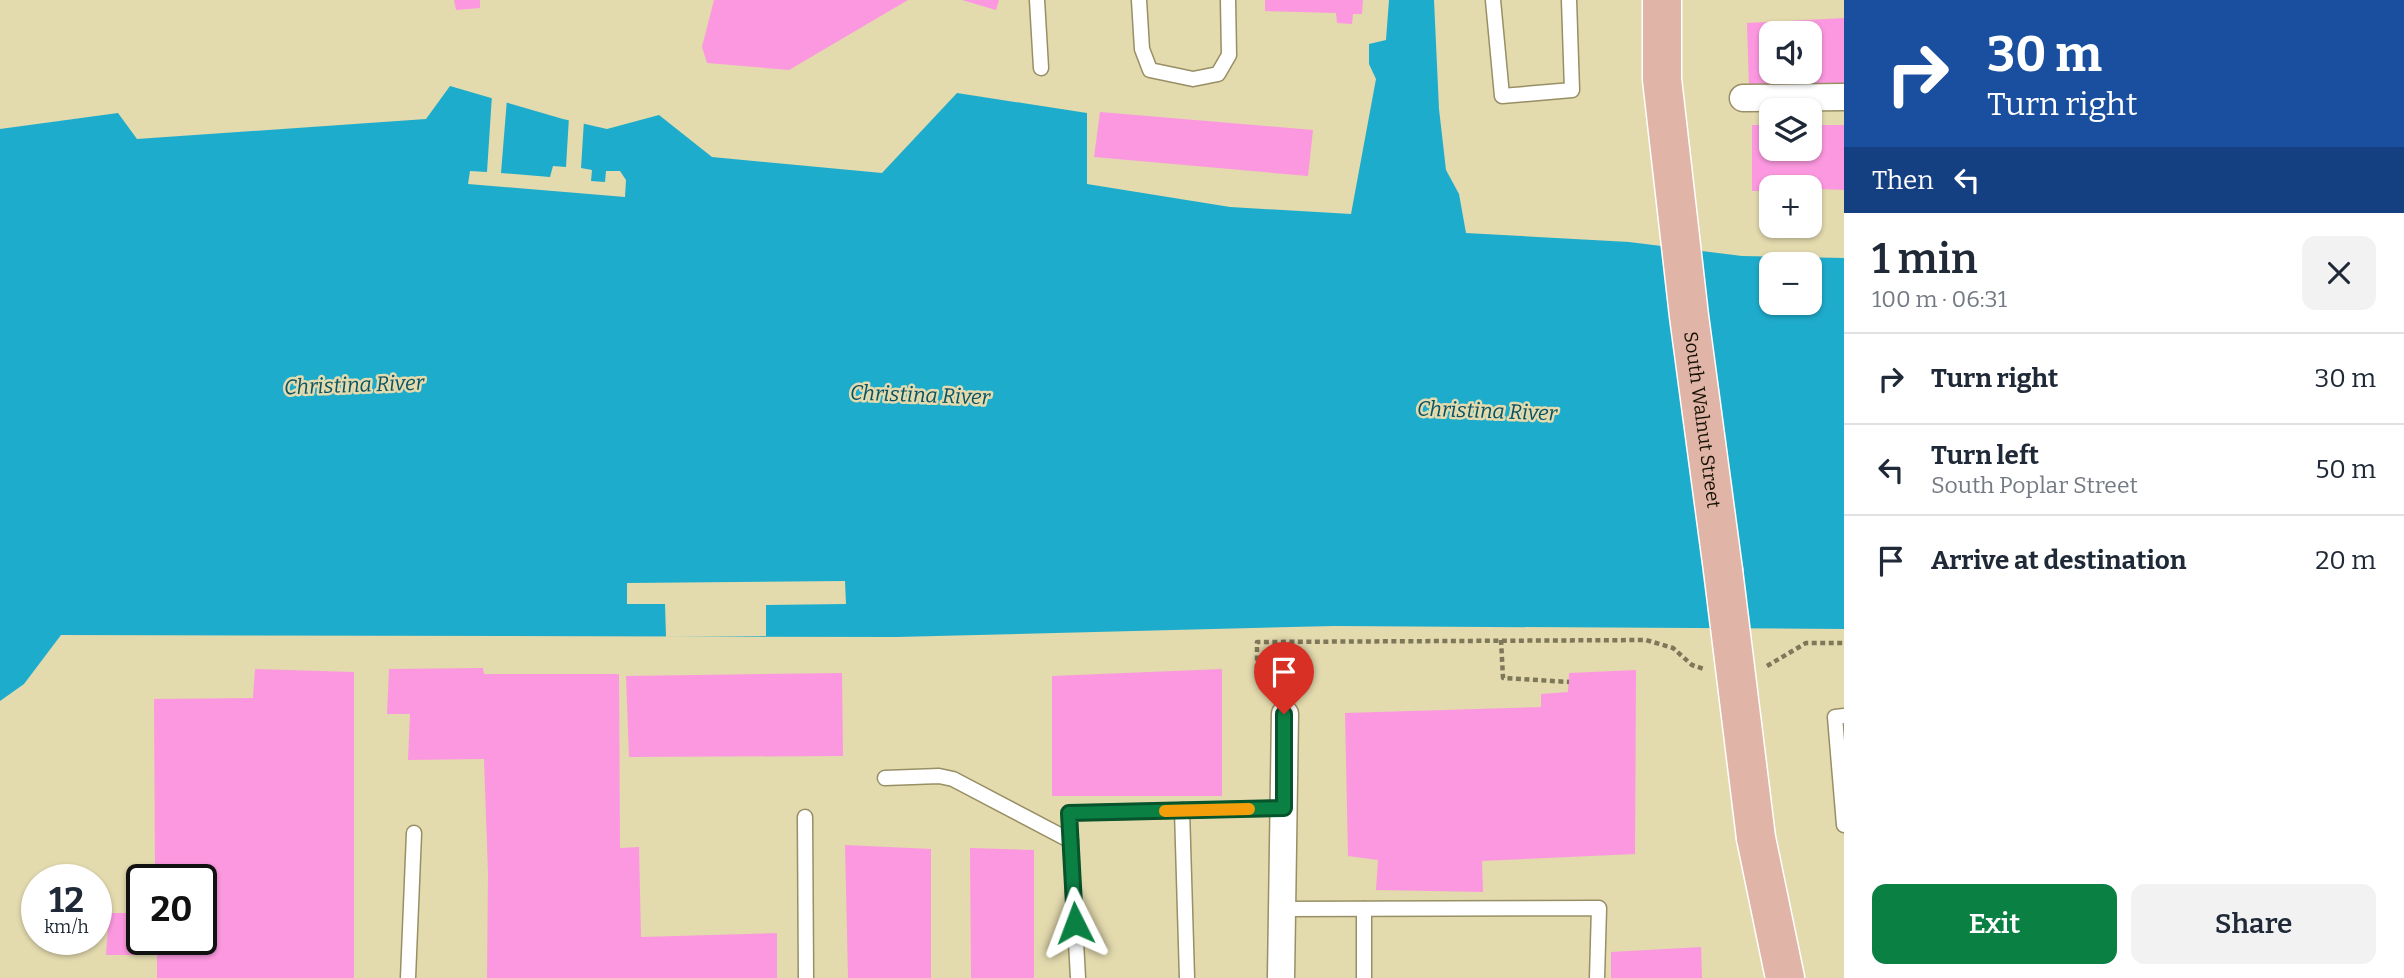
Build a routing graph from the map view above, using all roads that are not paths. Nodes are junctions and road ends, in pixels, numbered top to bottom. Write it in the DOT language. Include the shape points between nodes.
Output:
graph roads {
  1 [pos="1037,0"];
  2 [pos="1139,0"];
  3 [pos="1228,0"];
  4 [pos="1493,0"];
  5 [pos="1569,0"];
  6 [pos="1661,0"];
  7 [pos="1041,68"];
  8 [pos="1844,97"];
  9 [pos="1743,98"];
  10 [pos="1284,714"];
  11 [pos="1844,716"];
  12 [pos="886,778"];
  13 [pos="1284,808"];
  14 [pos="1182,810"];
  15 [pos="805,817"];
  16 [pos="1844,825"];
  17 [pos="414,833"];
  18 [pos="1756,838"];
  19 [pos="1071,841"];
  20 [pos="1283,909"];
  21 [pos="1364,909"];
  22 [pos="408,978"];
  23 [pos="806,978"];
  24 [pos="1078,978"];
  25 [pos="1187,978"];
  26 [pos="1282,978"];
  27 [pos="1364,978"];
  28 [pos="1597,978"];
  29 [pos="1762,978"];
  30 [pos="1785,978"];
  1 -- 7 [label="lane"];
  2 -- 3 [label="lane" via="1142,49 1150,71 1193,79 1218,74 1229,55"];
  4 -- 5 [label="lane" via="1502,96 1572,90"];
  6 -- 18 [label="main road, South Walnut Street, bridge" via="1662,79"];
  8 -- 9 [label="street"];
  10 -- 13 [label="street"];
  11 -- 16 [label="lane" via="1835,716"];
  12 -- 19 [label="lane" via="954,779"];
  13 -- 14 [label="lane"];
  13 -- 20 [label="street"];
  14 -- 19 [label="lane" via="1069,813"];
  14 -- 25 [label="lane"];
  15 -- 23 [label="lane"];
  17 -- 22 [label="lane"];
  18 -- 29 [label="main road, South Walnut Street"];
  18 -- 30 [label="main road, South Walnut Street"];
  19 -- 24 [label="lane"];
  20 -- 21 [label="lane"];
  20 -- 26 [label="street"];
  21 -- 27 [label="lane"];
  21 -- 28 [label="lane" via="1599,908"];
}
